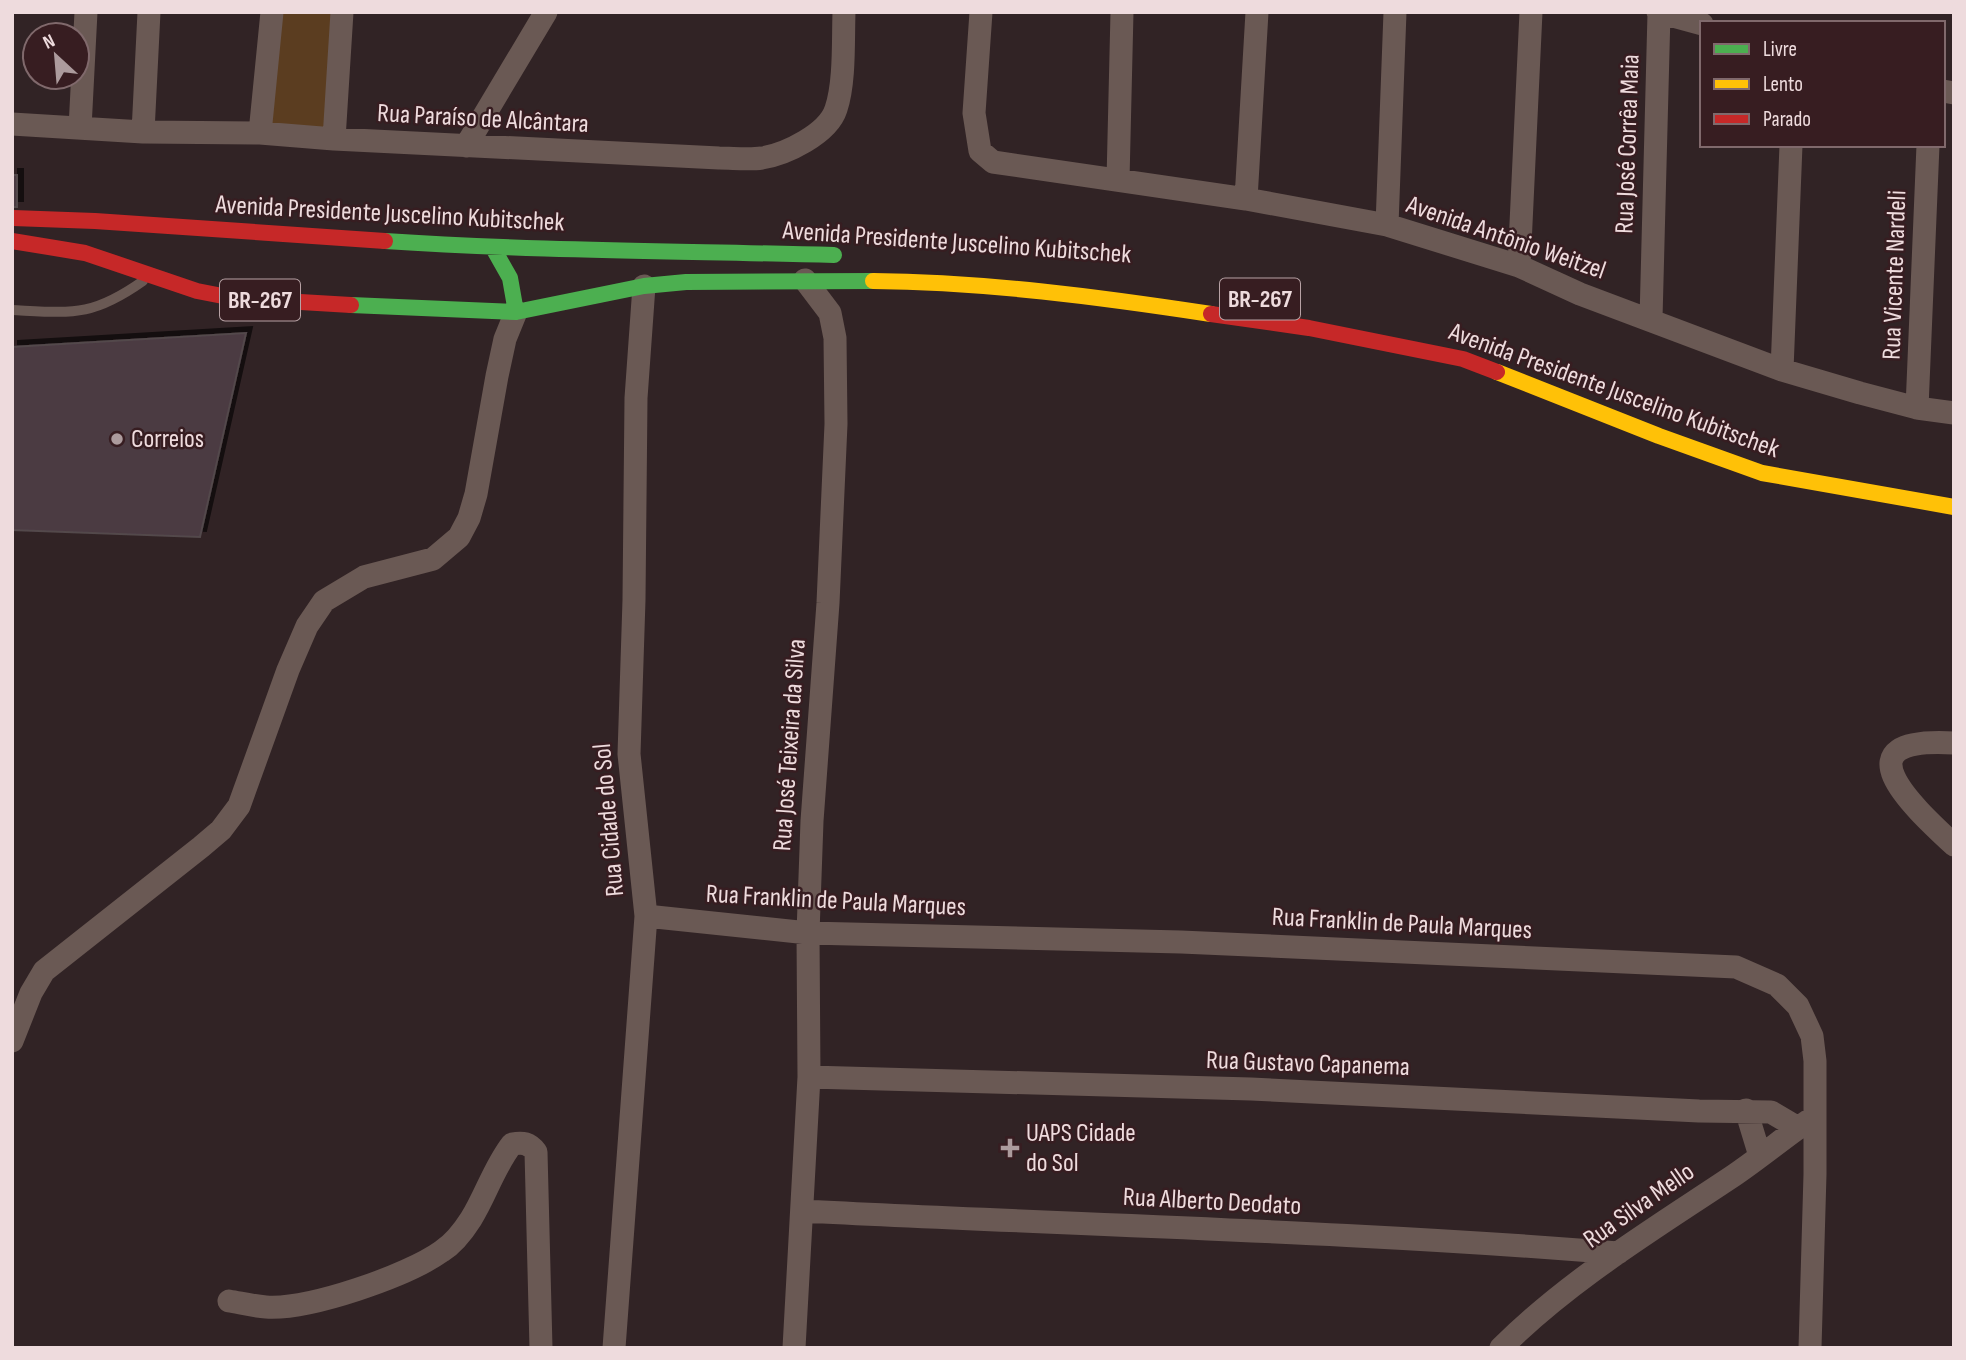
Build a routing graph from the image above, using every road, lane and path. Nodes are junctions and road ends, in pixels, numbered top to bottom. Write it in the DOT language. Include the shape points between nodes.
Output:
graph roads {
  1 [pos="86,12"];
  2 [pos="149,12"];
  3 [pos="272,12"];
  4 [pos="342,12"];
  5 [pos="546,12"];
  6 [pos="844,12"];
  7 [pos="981,12"];
  8 [pos="1122,12"];
  9 [pos="1257,12"];
  10 [pos="1395,12"];
  11 [pos="1531,12"];
  12 [pos="1659,13"];
  13 [pos="1700,23"];
  14 [pos="12,124"];
  15 [pos="80,128"];
  16 [pos="143,132"];
  17 [pos="260,133"];
  18 [pos="334,139"];
  19 [pos="466,146"];
  20 [pos="1791,147"];
  21 [pos="1928,147"];
  22 [pos="1118,180"];
  23 [pos="1247,199"];
  24 [pos="12,218"];
  25 [pos="1387,225"];
  26 [pos="210,229"];
  27 [pos="12,242"];
  28 [pos="201,247"];
  29 [pos="494,248"];
  30 [pos="541,249"];
  31 [pos="849,255"];
  32 [pos="605,266"];
  33 [pos="1519,266"];
  34 [pos="151,276"];
  35 [pos="805,280"];
  36 [pos="634,281"];
  37 [pos="12,310"];
  38 [pos="516,312"];
  39 [pos="1651,319"];
  40 [pos="1782,370"];
  41 [pos="1917,408"];
  42 [pos="1954,413"];
  43 [pos="1870,476"];
  44 [pos="1931,487"];
  45 [pos="1954,507"];
  46 [pos="1954,743"];
  47 [pos="1954,845"];
  48 [pos="646,916"];
  49 [pos="808,933"];
  50 [pos="12,1041"];
  51 [pos="809,1077"];
  52 [pos="1746,1110"];
  53 [pos="1806,1122"];
  54 [pos="1759,1156"];
  55 [pos="803,1211"];
  56 [pos="1618,1253"];
  57 [pos="229,1301"];
  58 [pos="541,1348"];
  59 [pos="614,1348"];
  60 [pos="794,1348"];
  61 [pos="1501,1348"];
  62 [pos="1810,1348"];
  1 -- 15 [label="street"];
  2 -- 16 [label="street"];
  3 -- 17 [label="street"];
  4 -- 18 [label="street"];
  5 -- 19 [label="street"];
  6 -- 19 [label="street, Rua Paraíso de Alcântara" via="836,111 813,137 764,158"];
  7 -- 22 [label="street, Avenida Antônio Weitzel" via="974,113 980,150 986,158 1001,165"];
  8 -- 22 [label="street"];
  9 -- 23 [label="street"];
  10 -- 25 [label="street"];
  11 -- 33 [label="street"];
  12 -- 13 [label="street"];
  12 -- 39 [label="street, Rua José Corrêa Maia"];
  14 -- 15 [label="street, Rua Paraíso de Alcântara"];
  15 -- 16 [label="street, Rua Paraíso de Alcântara"];
  16 -- 17 [label="street, Rua Paraíso de Alcântara"];
  17 -- 18 [label="street, Rua Paraíso de Alcântara"];
  18 -- 19 [label="street, Rua Paraíso de Alcântara"];
  20 -- 40 [label="street"];
  21 -- 41 [label="street, Rua Vicente Nardeli"];
  22 -- 23 [label="street, Avenida Antônio Weitzel"];
  23 -- 25 [label="street, Avenida Antônio Weitzel"];
  24 -- 26 [label="highway, Avenida Presidente Juscelino Kubitschek"];
  25 -- 33 [label="street, Avenida Antônio Weitzel"];
  26 -- 28 [label="highway"];
  26 -- 29 [label="highway, Avenida Presidente Juscelino Kubitschek"];
  27 -- 34 [label="highway, Avenida Presidente Juscelino Kubitschek / BR-267" via="85,253"];
  29 -- 30 [label="highway, Avenida Presidente Juscelino Kubitschek"];
  29 -- 38 [label="highway" via="509,273"];
  30 -- 31 [label="highway, Avenida Presidente Juscelino Kubitschek"];
  30 -- 32 [label="highway"];
  33 -- 39 [label="street, Avenida Antônio Weitzel"];
  34 -- 37 [label="lane" via="94,309 71,313"];
  34 -- 38 [label="highway, Avenida Presidente Juscelino Kubitschek / BR-267" via="197,284 233,298"];
  35 -- 36 [label="highway, Avenida Presidente Juscelino Kubitschek / BR-267"];
  35 -- 45 [label="highway, Avenida Presidente Juscelino Kubitschek / BR-267" via="914,281 1032,290 1358,336 1463,359 1762,473"];
  35 -- 49 [label="street, Rua José Teixeira da Silva" via="830,313 835,338 833,512"];
  36 -- 38 [label="highway, Avenida Presidente Juscelino Kubitschek / BR-267"];
  36 -- 48 [label="street, Rua Cidade do Sol" via="629,754"];
  38 -- 50 [label="street" via="496,376 476,494 459,537 433,559 364,577 324,601 307,626 288,670 239,806 201,847 44,971"];
  39 -- 40 [label="street, Avenida Antônio Weitzel"];
  40 -- 41 [label="street, Avenida Antônio Weitzel"];
  41 -- 42 [label="street, Avenida Antônio Weitzel"];
  43 -- 44 [label="highway"];
  46 -- 47 [label="street" via="1903,746 1891,762 1903,796"];
  48 -- 49 [label="street, Rua Franklin de Paula Marques"];
  48 -- 59 [label="street, Rua Cidade do Sol"];
  49 -- 51 [label="street, Rua José Teixeira da Silva"];
  49 -- 53 [label="street, Rua Franklin de Paula Marques" via="1181,942 1737,967 1776,985 1798,1006 1812,1036 1815,1061"];
  51 -- 52 [label="street, Rua Gustavo Capanema" via="1251,1088"];
  51 -- 55 [label="street, Rua José Teixeira da Silva"];
  52 -- 53 [label="street, Rua Gustavo Capanema"];
  52 -- 54 [label="street"];
  53 -- 54 [label="street, Rua Silva Mello"];
  53 -- 62 [label="street, Rua Franklin de Paula Marques" via="1815,1174"];
  54 -- 56 [label="street, Rua Silva Mello"];
  55 -- 56 [label="street, Rua Alberto Deodato" via="1247,1230"];
  55 -- 60 [label="street, Rua José Teixeira da Silva"];
  56 -- 61 [label="street, Rua Silva Mello"];
  57 -- 58 [label="street" via="266,1307 298,1305 374,1284 422,1263 458,1235 471,1219 500,1160 512,1144 521,1142 536,1152"];
}
